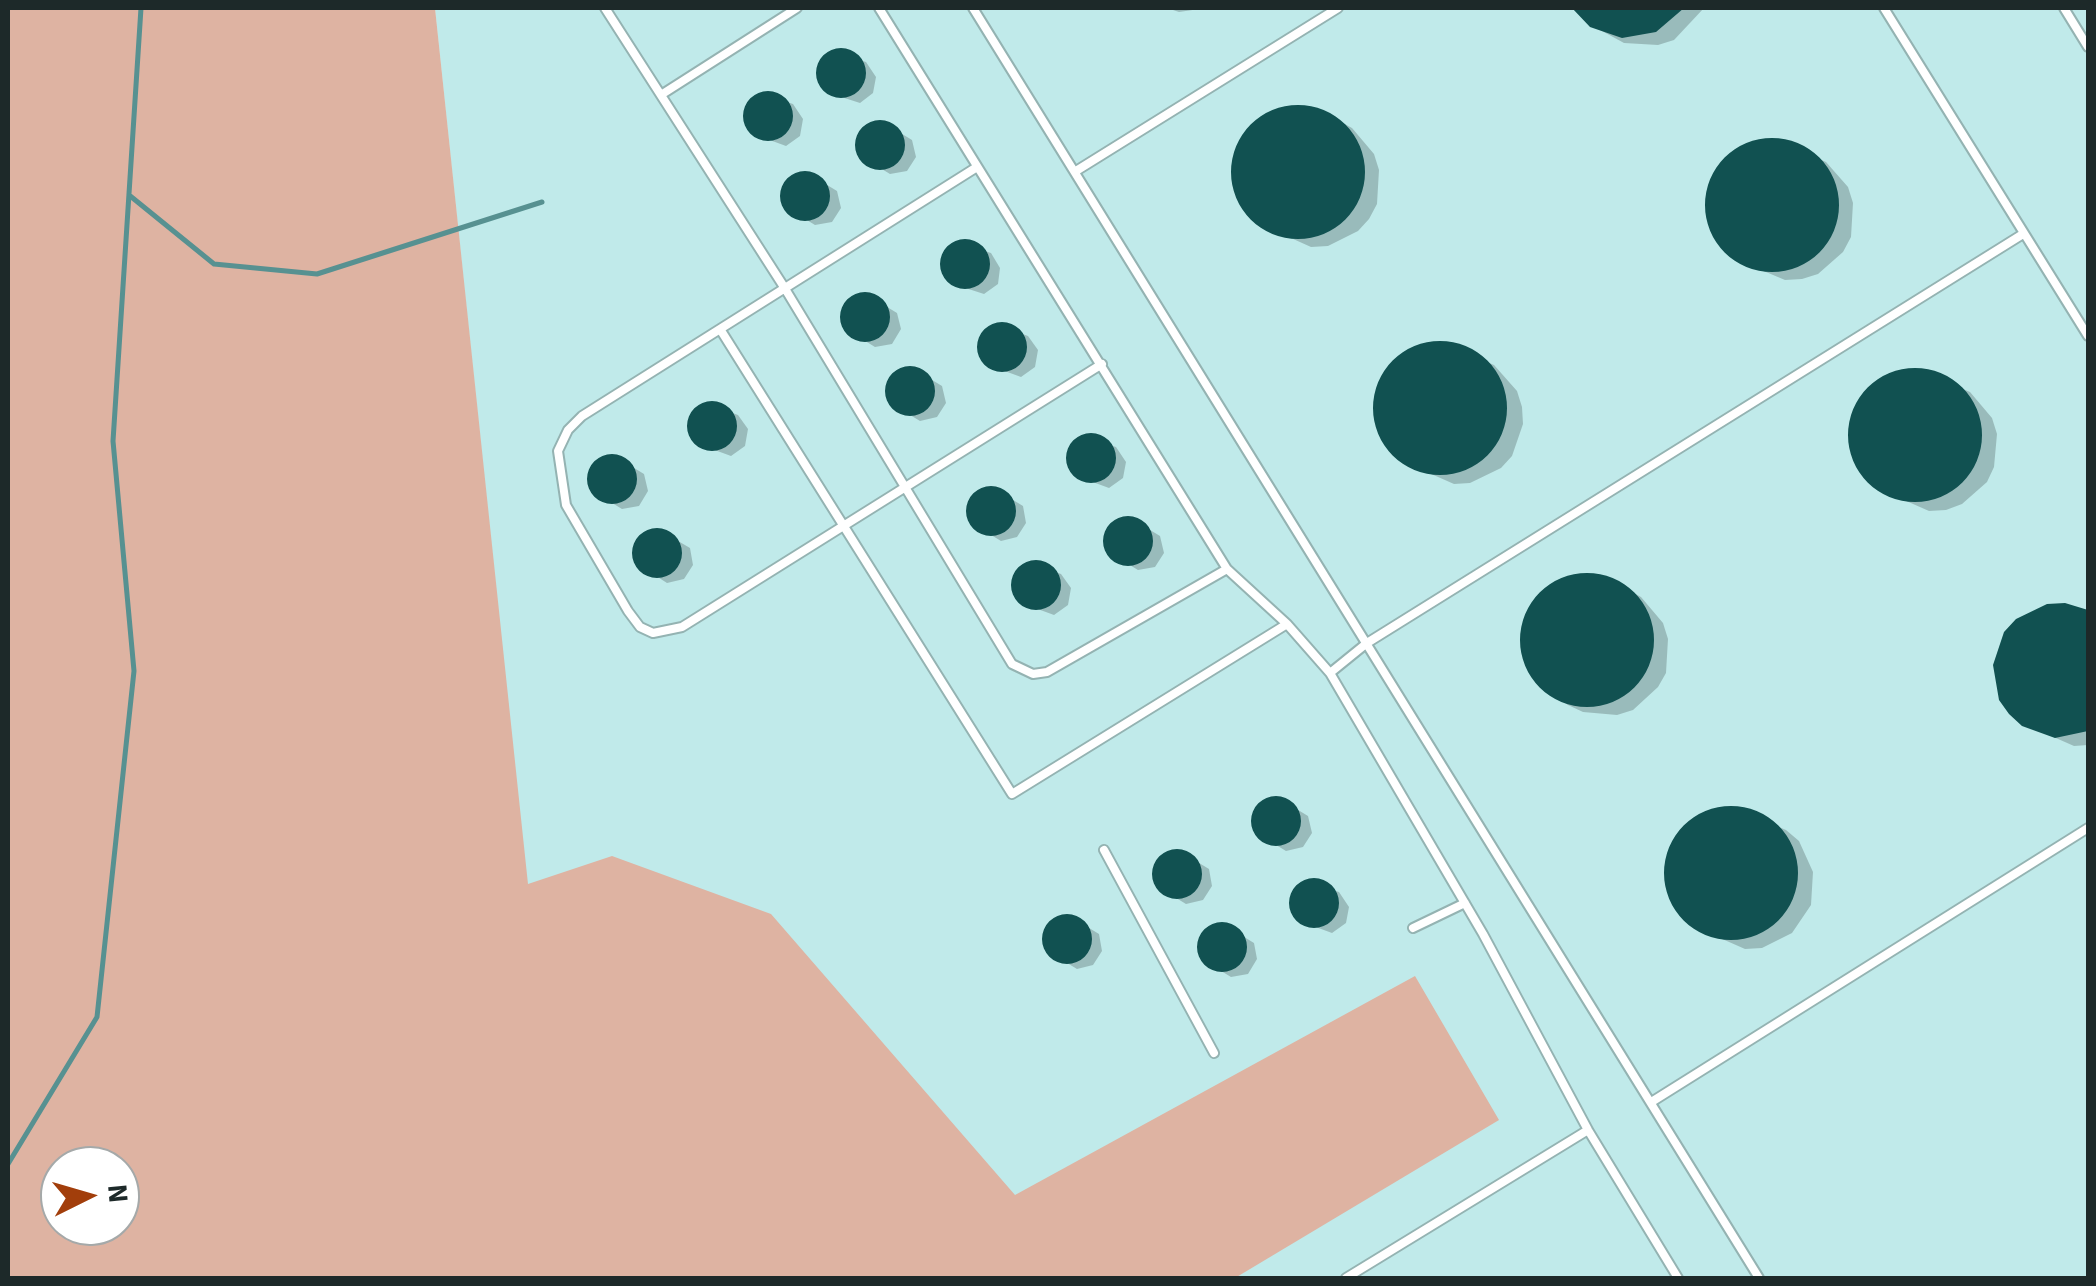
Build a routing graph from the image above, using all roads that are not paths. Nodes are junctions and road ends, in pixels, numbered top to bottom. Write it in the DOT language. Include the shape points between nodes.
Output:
graph roads {
  1 [pos="606,8"];
  2 [pos="798,8"];
  3 [pos="879,8"];
  4 [pos="974,8"];
  5 [pos="1338,8"];
  6 [pos="1884,8"];
  7 [pos="2064,8"];
  8 [pos="2088,47"];
  9 [pos="664,93"];
  10 [pos="976,167"];
  11 [pos="1076,172"];
  12 [pos="2024,234"];
  13 [pos="784,287"];
  14 [pos="720,329"];
  15 [pos="2088,336"];
  16 [pos="1102,364"];
  17 [pos="904,486"];
  18 [pos="844,524"];
  19 [pos="1227,570"];
  20 [pos="1287,624"];
  21 [pos="1367,642"];
  22 [pos="1330,672"];
  23 [pos="2088,828"];
  24 [pos="1104,850"];
  25 [pos="1465,903"];
  26 [pos="1413,928"];
  27 [pos="1214,1053"];
  28 [pos="1653,1100"];
  29 [pos="1588,1130"];
  30 [pos="1346,1278"];
  31 [pos="1678,1278"];
  32 [pos="1759,1278"];
  1 -- 9 [label="lane"];
  2 -- 9 [label="lane"];
  3 -- 10 [label="lane"];
  4 -- 11 [label="lane"];
  5 -- 11 [label="lane"];
  6 -- 12 [label="lane"];
  7 -- 8 [label="lane"];
  9 -- 13 [label="lane"];
  10 -- 13 [label="lane"];
  10 -- 16 [label="lane"];
  11 -- 21 [label="lane"];
  12 -- 15 [label="lane"];
  12 -- 21 [label="lane"];
  13 -- 14 [label="lane"];
  13 -- 17 [label="lane"];
  14 -- 18 [label="lane"];
  14 -- 18 [label="lane" via="582,416 558,451 566,505 628,611 653,633 682,628"];
  16 -- 17 [label="lane"];
  16 -- 19 [label="lane"];
  17 -- 18 [label="lane"];
  17 -- 19 [label="lane" via="1020,671 1047,672"];
  18 -- 20 [label="lane" via="1012,794"];
  19 -- 20 [label="lane"];
  20 -- 22 [label="lane"];
  21 -- 22 [label="lane"];
  21 -- 28 [label="lane"];
  22 -- 25 [label="lane"];
  23 -- 28 [label="lane"];
  24 -- 27 [label="lane"];
  25 -- 26 [label="lane"];
  25 -- 29 [label="lane"];
  28 -- 32 [label="lane"];
  29 -- 30 [label="lane"];
  29 -- 31 [label="lane"];
}
